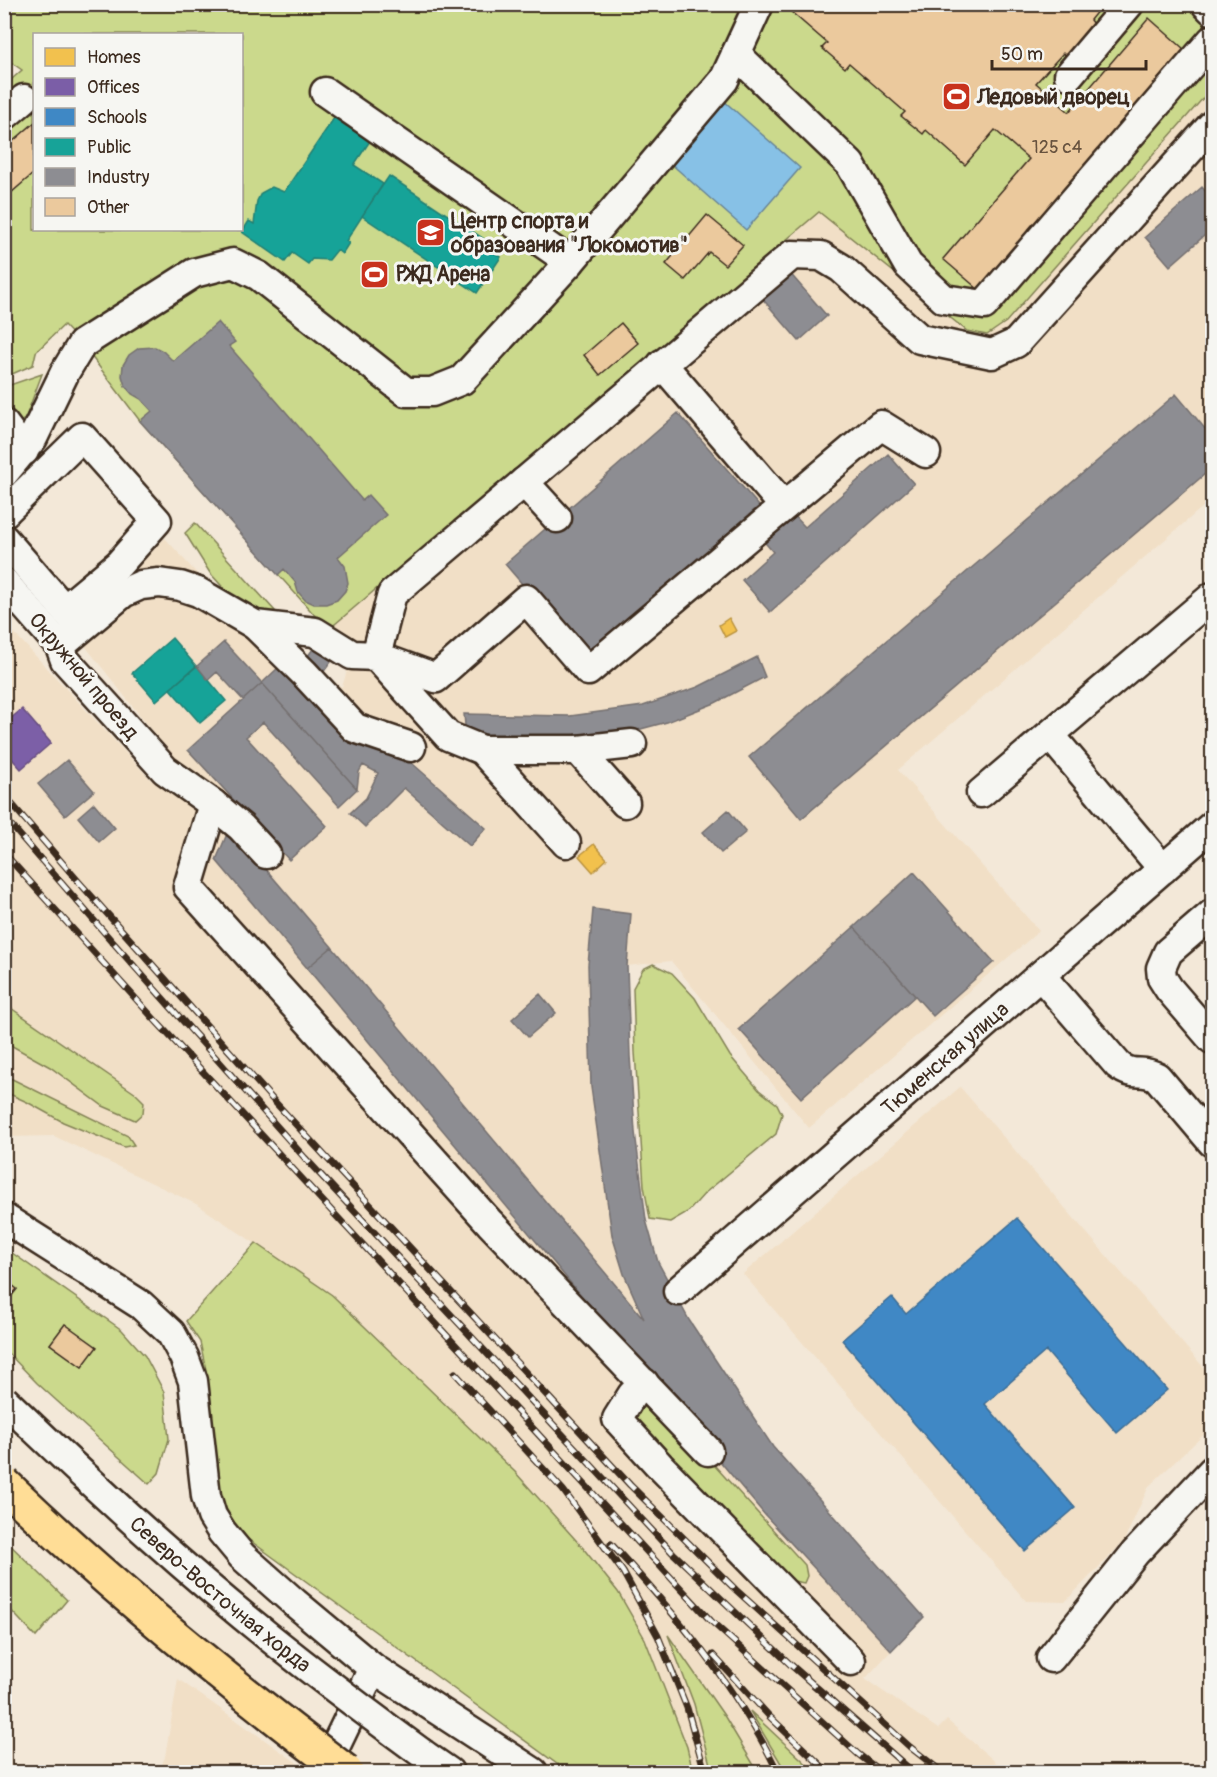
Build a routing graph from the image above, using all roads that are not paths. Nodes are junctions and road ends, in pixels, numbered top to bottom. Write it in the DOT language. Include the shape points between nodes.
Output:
graph roads {
  1 [pos="759,4"];
  2 [pos="1129,4"];
  3 [pos="1206,4"];
  4 [pos="1212,10"];
  5 [pos="1212,40"];
  6 [pos="736,54"];
  7 [pos="1069,75"];
  8 [pos="325,92"];
  9 [pos="1212,125"];
  10 [pos="570,262"];
  11 [pos="662,364"];
  12 [pos="4,424"];
  13 [pos="24,450"];
  14 [pos="926,453"];
  15 [pos="4,473"];
  16 [pos="524,482"];
  17 [pos="784,506"];
  18 [pos="4,513"];
  19 [pos="557,518"];
  20 [pos="4,539"];
  21 [pos="4,582"];
  22 [pos="1212,597"];
  23 [pos="255,625"];
  24 [pos="64,643"];
  25 [pos="376,656"];
  26 [pos="1050,735"];
  27 [pos="633,744"];
  28 [pos="411,747"];
  29 [pos="483,750"];
  30 [pos="578,750"];
  31 [pos="981,793"];
  32 [pos="625,803"];
  33 [pos="213,804"];
  34 [pos="1212,826"];
  35 [pos="566,843"];
  36 [pos="266,854"];
  37 [pos="1163,869"];
  38 [pos="1212,914"];
  39 [pos="1041,976"];
  40 [pos="1212,1040"];
  41 [pos="1212,1142"];
  42 [pos="4,1218"];
  43 [pos="678,1291"];
  44 [pos="644,1383"];
  45 [pos="4,1400"];
  46 [pos="708,1451"];
  47 [pos="1212,1471"];
  48 [pos="4,1484"];
  49 [pos="1051,1658"];
  50 [pos="851,1661"];
  51 [pos="373,1668"];
  52 [pos="465,1716"];
  53 [pos="323,1773"];
  54 [pos="346,1773"];
  55 [pos="449,1773"];
  56 [pos="534,1773"];
  1 -- 6 [label="street"];
  2 -- 7 [label="street"];
  3 -- 4 [label="street"];
  5 -- 6 [label="street" via="984,305 944,299 908,265 850,164"];
  6 -- 10 [label="street" via="724,80"];
  8 -- 10 [label="street"];
  9 -- 11 [label="street" via="1016,343 992,354 920,339 841,268 821,256 792,255"];
  10 -- 13 [label="street" via="462,380 432,392 406,392 259,276 233,263 194,273 82,344"];
  11 -- 16 [label="street"];
  11 -- 17 [label="street"];
  12 -- 13 [label="street"];
  13 -- 15 [label="street"];
  14 -- 17 [label="street" via="881,425"];
  16 -- 19 [label="street"];
  16 -- 25 [label="street" via="392,594"];
  17 -- 25 [label="street" via="588,671 526,599 436,678"];
  18 -- 24 [label="street" via="82,437 157,521 119,564"];
  20 -- 24 [label="street"];
  21 -- 24 [label="street, Окружной проезд"];
  22 -- 26 [label="street"];
  23 -- 24 [label="street" via="198,592 159,583 123,593"];
  23 -- 25 [label="street" via="315,632 352,655"];
  23 -- 28 [label="street" via="355,728"];
  24 -- 33 [label="street, Окружной проезд" via="165,770"];
  25 -- 29 [label="street" via="448,736"];
  26 -- 31 [label="street"];
  26 -- 37 [label="street"];
  27 -- 30 [label="street"];
  29 -- 30 [label="street"];
  29 -- 35 [label="street"];
  30 -- 32 [label="street"];
  33 -- 36 [label="street, Окружной проезд"];
  33 -- 44 [label="street" via="188,887 490,1223"];
  34 -- 37 [label="street, Тюменская улица"];
  37 -- 39 [label="street, Тюменская улица"];
  38 -- 40 [label="street" via="1168,952 1161,968 1169,989"];
  39 -- 41 [label="street" via="1118,1065 1126,1072 1157,1077"];
  39 -- 43 [label="street, Тюменская улица"];
  42 -- 51 [label="street" via="141,1305 171,1333 193,1381 206,1496 212,1516 242,1556"];
  44 -- 46 [label="street"];
  44 -- 50 [label="street" via="617,1419"];
  45 -- 55 [label="street, Северо-Восточная хорда, bridge" via="190,1571 301,1663"];
  47 -- 49 [label="street" via="1136,1553"];
  48 -- 54 [label="main road, bridge" via="144,1612"];
  51 -- 53 [label="street"];
  51 -- 56 [label="street"];
  52 -- 56 [label="street"];
}
